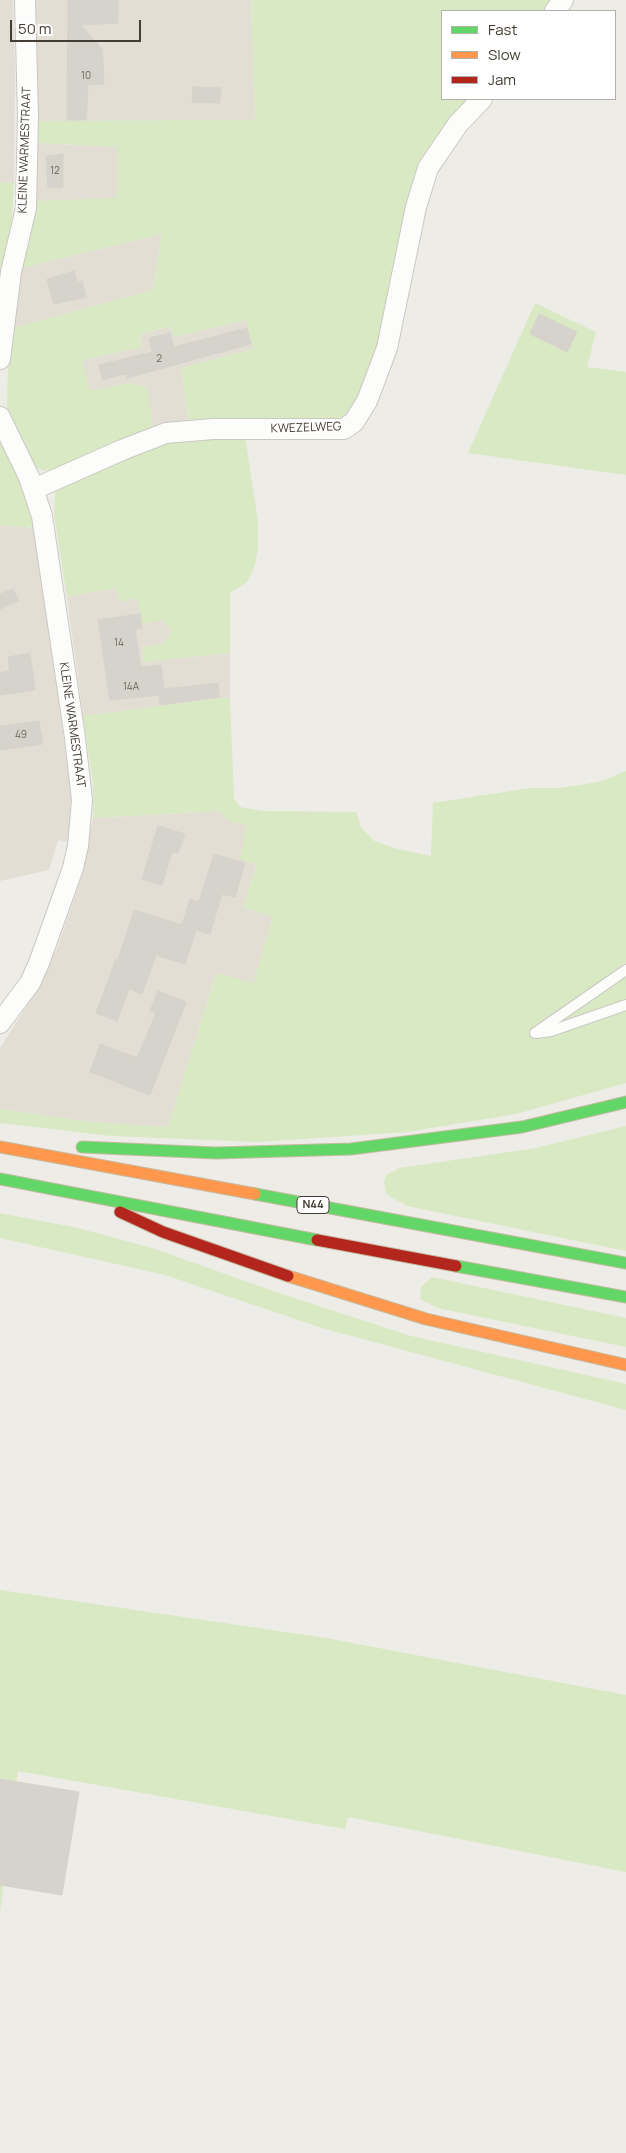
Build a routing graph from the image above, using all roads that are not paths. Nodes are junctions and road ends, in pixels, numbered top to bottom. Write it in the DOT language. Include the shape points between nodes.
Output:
graph roads {
  1 [pos="25,0"];
  2 [pos="481,100"];
  3 [pos="0,359"];
  4 [pos="0,418"];
  5 [pos="34,489"];
  6 [pos="626,970"];
  7 [pos="626,1005"];
  8 [pos="0,1023"];
  9 [pos="626,1102"];
  10 [pos="0,1139"];
  11 [pos="49,1144"];
  12 [pos="68,1146"];
  13 [pos="0,1147"];
  14 [pos="0,1179"];
  15 [pos="87,1196"];
  16 [pos="626,1263"];
  17 [pos="626,1297"];
  18 [pos="626,1365"];
  1 -- 3 [label="street, KLEINE WARMESTRAAT" via="26,208 12,272"];
  2 -- 5 [label="street, KWEZELWEG" via="458,124 428,168 416,207 387,348 367,401 354,422 344,429 213,429 166,434"];
  4 -- 5 [label="street, KLEINE WARMESTRAAT"];
  5 -- 8 [label="street, KLEINE WARMESTRAAT" via="44,526 82,800 73,868 40,963 30,983"];
  6 -- 7 [label="lane" via="535,1033 552,1031"];
  9 -- 12 [label="highway" via="522,1126 351,1149 216,1153"];
  10 -- 11 [label="highway"];
  13 -- 16 [label="highway, N44"];
  14 -- 15 [label="highway"];
  15 -- 17 [label="highway"];
  15 -- 18 [label="highway" via="163,1232 310,1284 426,1319"];
}
